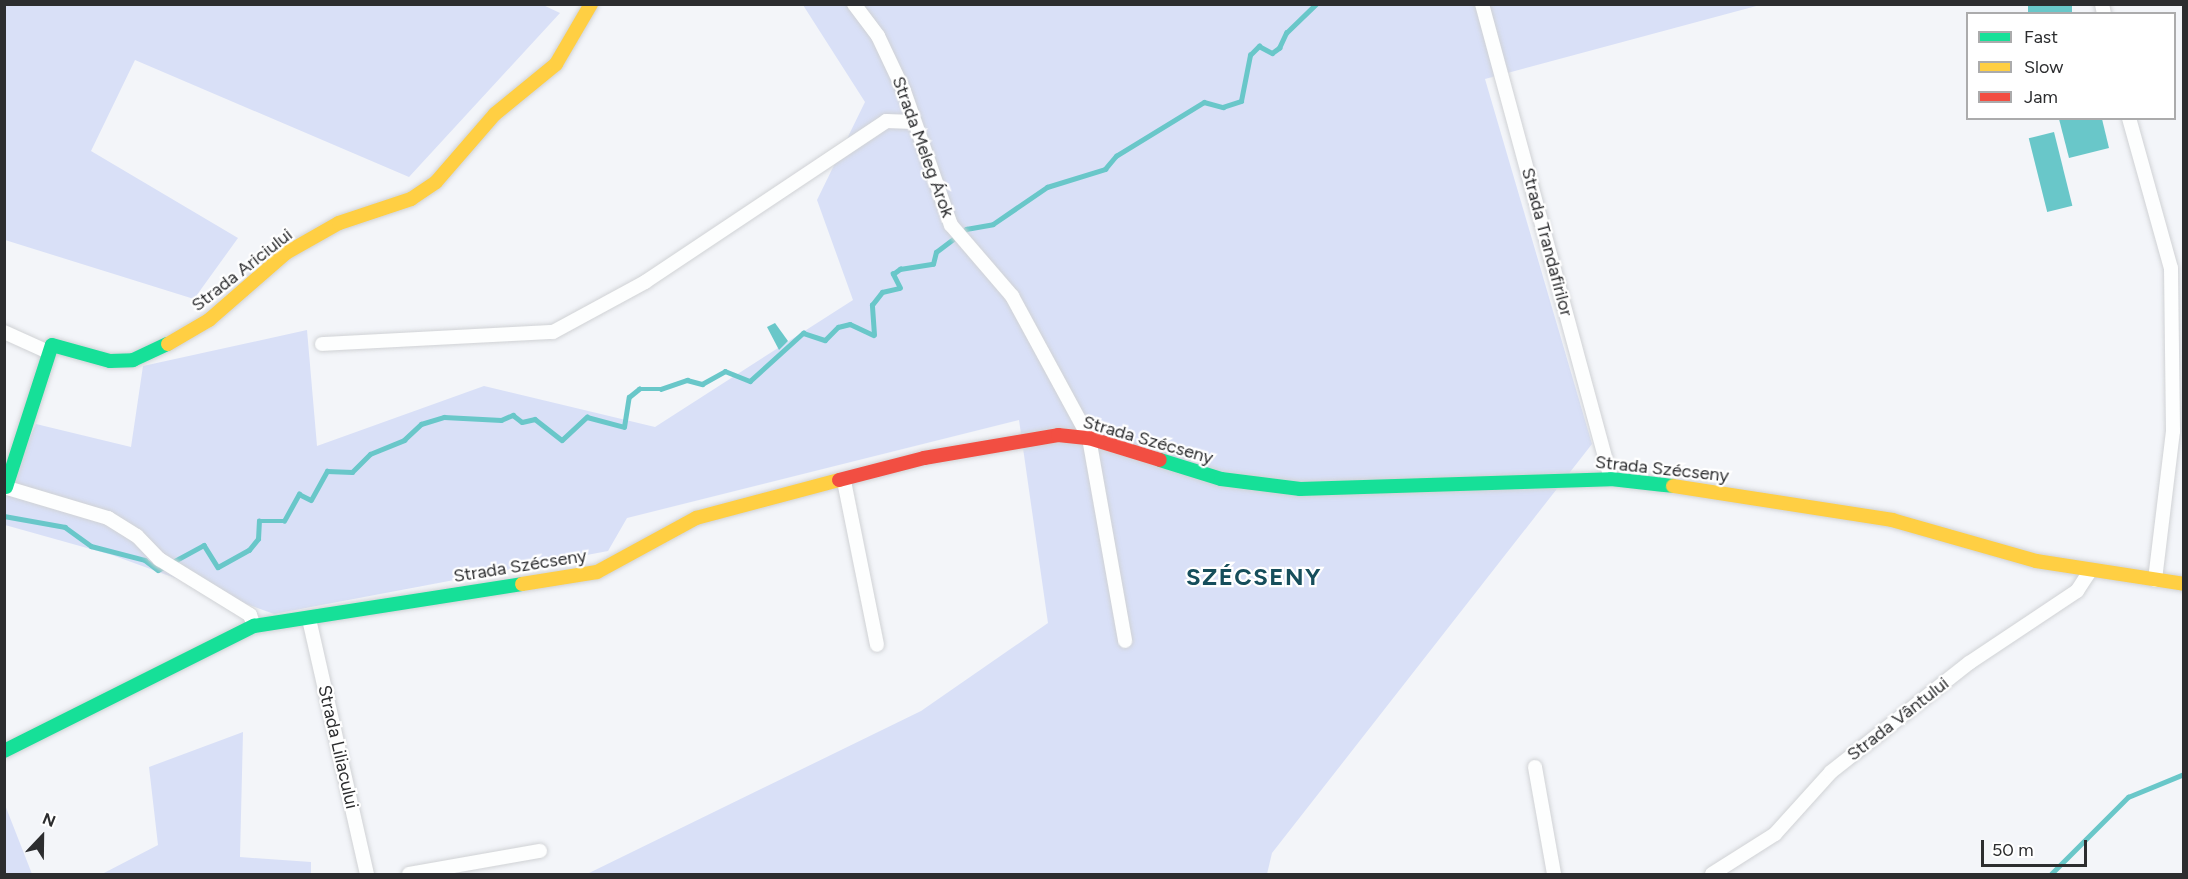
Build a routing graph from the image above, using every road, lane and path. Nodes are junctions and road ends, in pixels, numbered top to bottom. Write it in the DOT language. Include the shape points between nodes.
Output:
graph roads {
  1 [pos="591,4"];
  2 [pos="854,4"];
  3 [pos="1482,4"];
  4 [pos="2131,120"];
  5 [pos="914,122"];
  6 [pos="2177,267"];
  7 [pos="4,332"];
  8 [pos="322,344"];
  9 [pos="48,352"];
  10 [pos="1089,438"];
  11 [pos="1611,479"];
  12 [pos="844,480"];
  13 [pos="5,487"];
  14 [pos="2090,571"];
  15 [pos="2155,580"];
  16 [pos="2184,584"];
  17 [pos="309,619"];
  18 [pos="254,626"];
  19 [pos="1125,641"];
  20 [pos="877,645"];
  21 [pos="4,751"];
  22 [pos="1535,767"];
  23 [pos="540,851"];
  24 [pos="367,874"];
  25 [pos="409,874"];
  26 [pos="1554,874"];
  27 [pos="1712,874"];
  1 -- 9 [label="street, Strada Ariciului" via="556,64 495,114 436,182 411,200 339,223 286,253 209,320 164,347 132,360 110,361 52,345"];
  2 -- 5 [label="street, Strada Meleg Árok" via="878,36"];
  3 -- 11 [label="street, Strada Trandafirilor"];
  4 -- 6 [label="street"];
  5 -- 8 [label="street" via="886,121 645,282 553,332"];
  5 -- 10 [label="street, Strada Meleg Árok" via="959,235 1012,296"];
  6 -- 15 [label="street" via="2173,431"];
  7 -- 9 [label="street, Strada Ariciului"];
  9 -- 13 [label="street"];
  10 -- 11 [label="street, Strada Szécseny" via="1221,479 1300,489 1368,491"];
  10 -- 12 [label="street, Strada Szécseny" via="1041,436 924,458"];
  10 -- 19 [label="street, Strada Meleg Árok"];
  11 -- 14 [label="street, Strada Szécseny" via="1892,520 2036,561"];
  12 -- 17 [label="street, Strada Szécseny" via="687,521 635,556 597,572"];
  12 -- 20 [label="street"];
  13 -- 18 [label="street" via="108,518 167,564 250,615"];
  14 -- 15 [label="street, Strada Szécseny"];
  14 -- 27 [label="street, Strada Vântului" via="2077,591 1969,663 1831,772 1775,834"];
  15 -- 16 [label="street, Strada Szécseny"];
  17 -- 18 [label="street, Strada Szécseny"];
  17 -- 24 [label="street, Strada Liliacului"];
  18 -- 21 [label="street, Strada Szécseny"];
  22 -- 26 [label="street"];
  23 -- 25 [label="street"];
}
